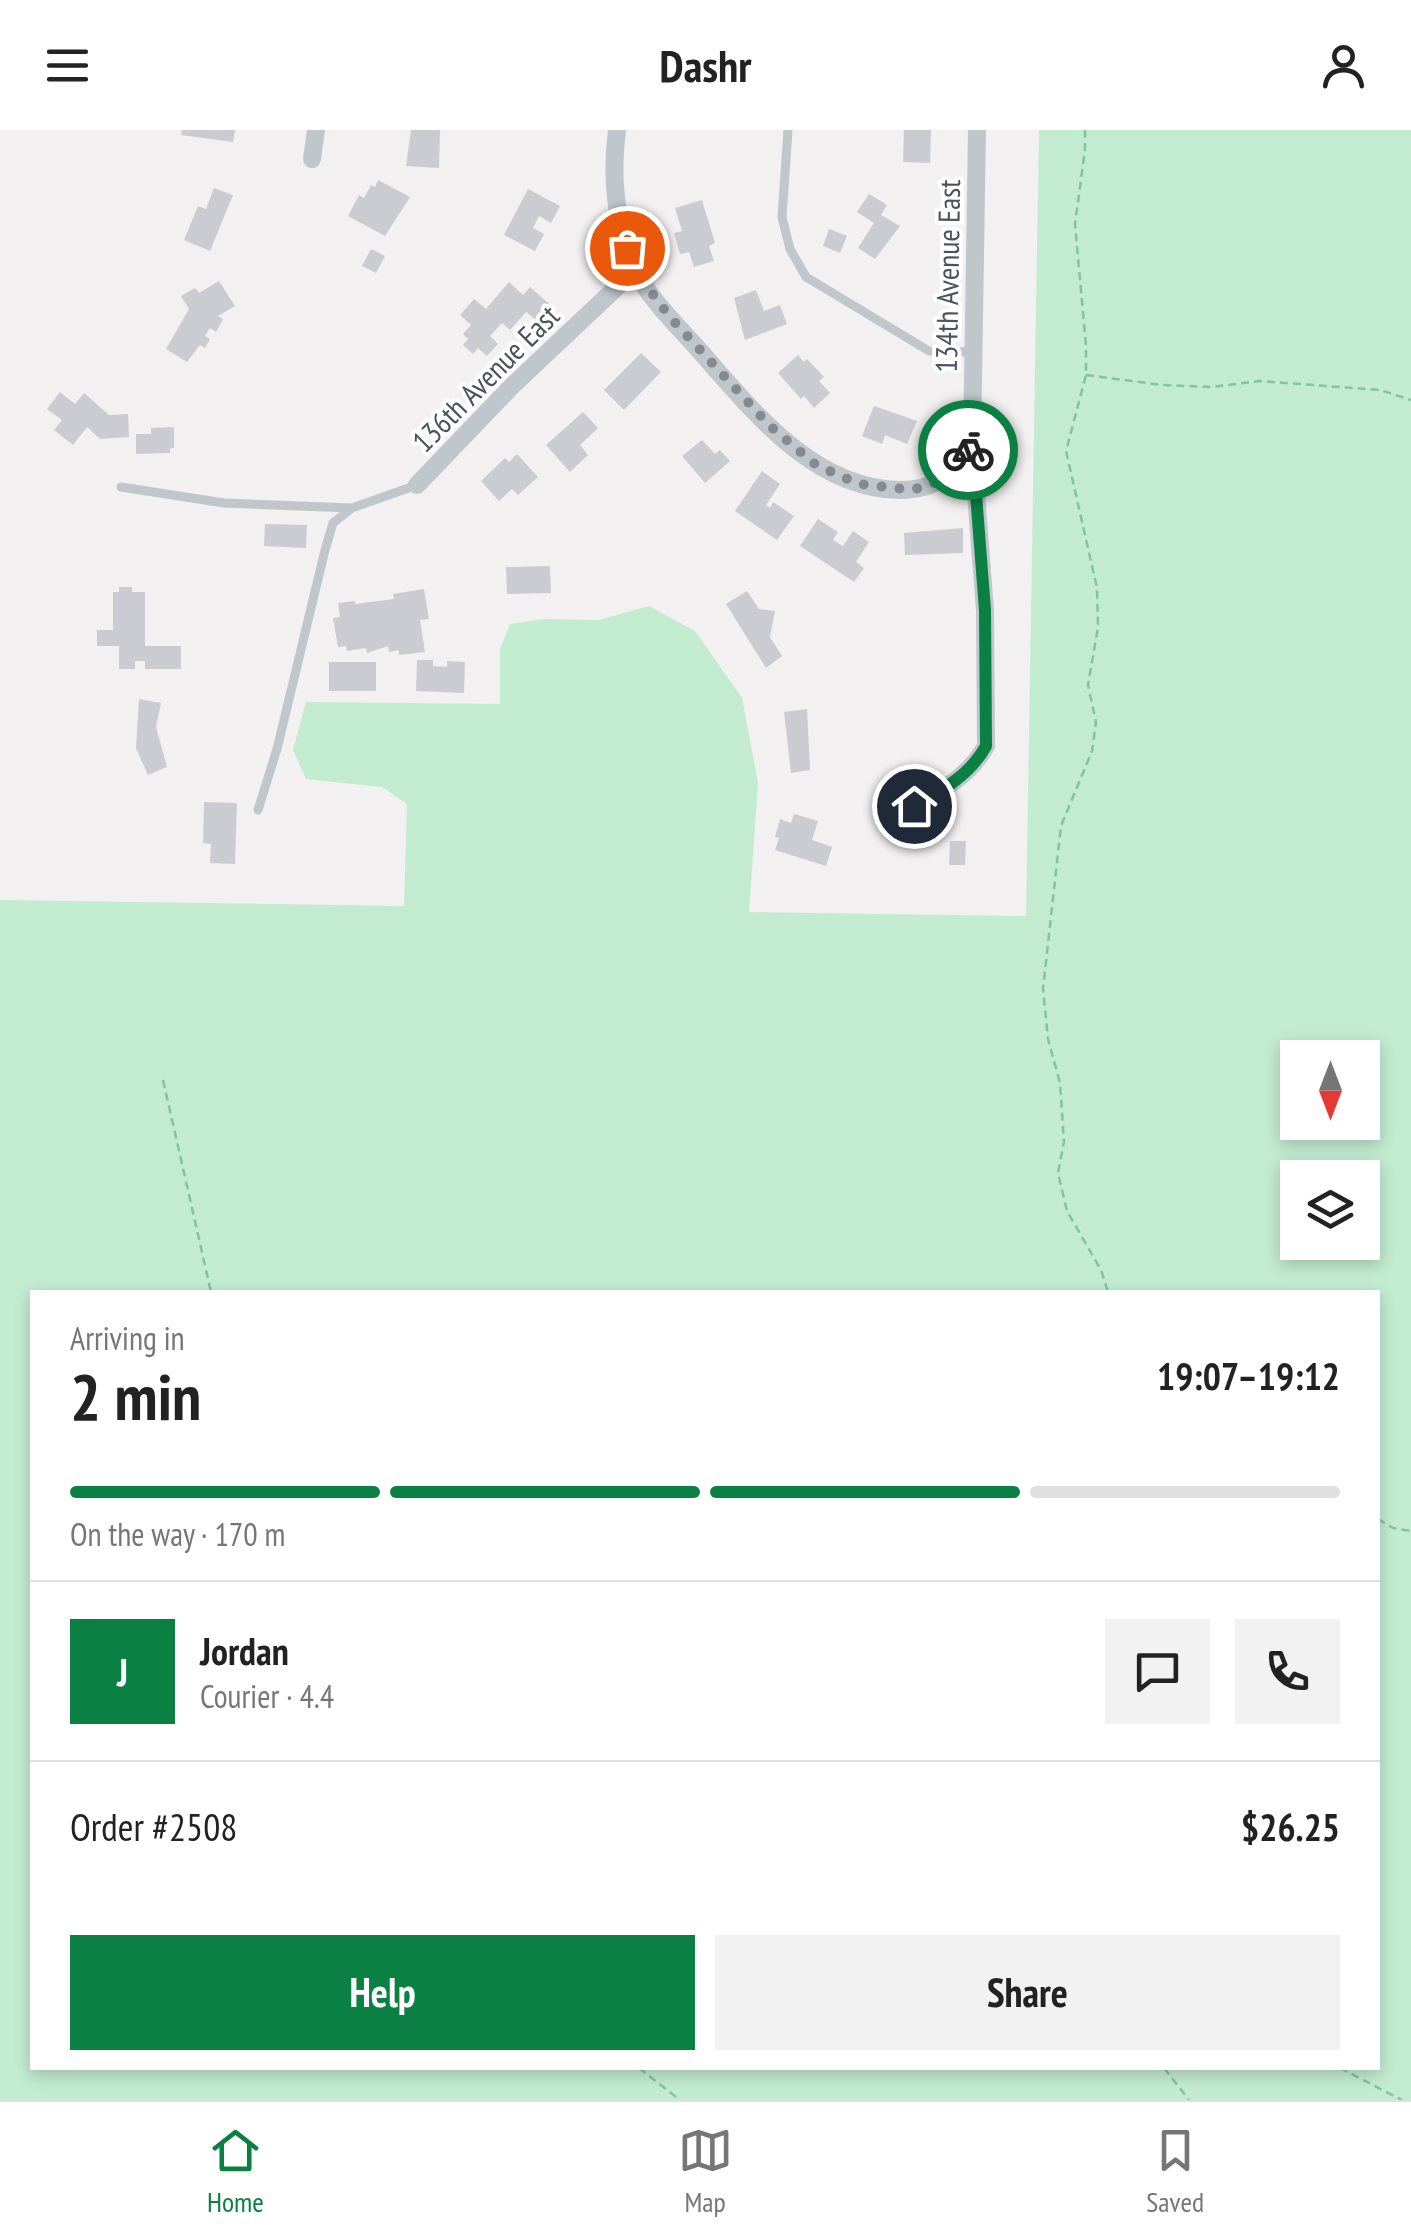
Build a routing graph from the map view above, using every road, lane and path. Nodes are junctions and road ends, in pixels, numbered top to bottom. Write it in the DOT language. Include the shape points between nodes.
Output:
graph roads {
  1 [pos="316,130"];
  2 [pos="617,130"];
  3 [pos="788,130"];
  4 [pos="977,130"];
  5 [pos="1085,130"];
  6 [pos="312,159"];
  7 [pos="635,270"];
  8 [pos="973,352"];
  9 [pos="1086,375"];
  10 [pos="1411,400"];
  11 [pos="972,443"];
  12 [pos="417,485"];
  13 [pos="120,487"];
  14 [pos="352,508"];
  15 [pos="914,806"];
  16 [pos="258,810"];
  17 [pos="163,1080"];
  18 [pos="211,1290"];
  19 [pos="1107,1290"];
  20 [pos="1380,1520"];
  21 [pos="1411,1531"];
  22 [pos="642,2070"];
  23 [pos="1166,2070"];
  24 [pos="1344,2070"];
  25 [pos="680,2100"];
  26 [pos="1190,2100"];
  27 [pos="1402,2100"];
  1 -- 6 [label="street"];
  2 -- 7 [label="street" via="619,225"];
  3 -- 8 [label="lane" via="782,217 806,277 929,351"];
  4 -- 8 [label="street, 134th Avenue East"];
  5 -- 9 [label="path" via="1075,224"];
  7 -- 11 [label="street" via="770,426 825,470 859,484 912,490 944,480"];
  7 -- 12 [label="street, 136th Avenue East"];
  8 -- 11 [label="street, 134th Avenue East"];
  9 -- 10 [label="path" via="1162,385 1259,381 1380,390"];
  9 -- 19 [label="path" via="1066,451 1097,588 1088,685 1096,722 1092,750 1061,826 1043,988 1060,1082 1064,1142 1058,1173 1067,1211"];
  11 -- 15 [label="street, 134th Avenue East" via="985,610 986,746 977,763"];
  12 -- 14 [label="lane"];
  13 -- 14 [label="lane" via="224,502"];
  14 -- 16 [label="lane" via="329,536"];
  17 -- 18 [label="path"];
  20 -- 21 [label="path"];
  22 -- 25 [label="path"];
  23 -- 26 [label="path"];
  24 -- 27 [label="path"];
}
